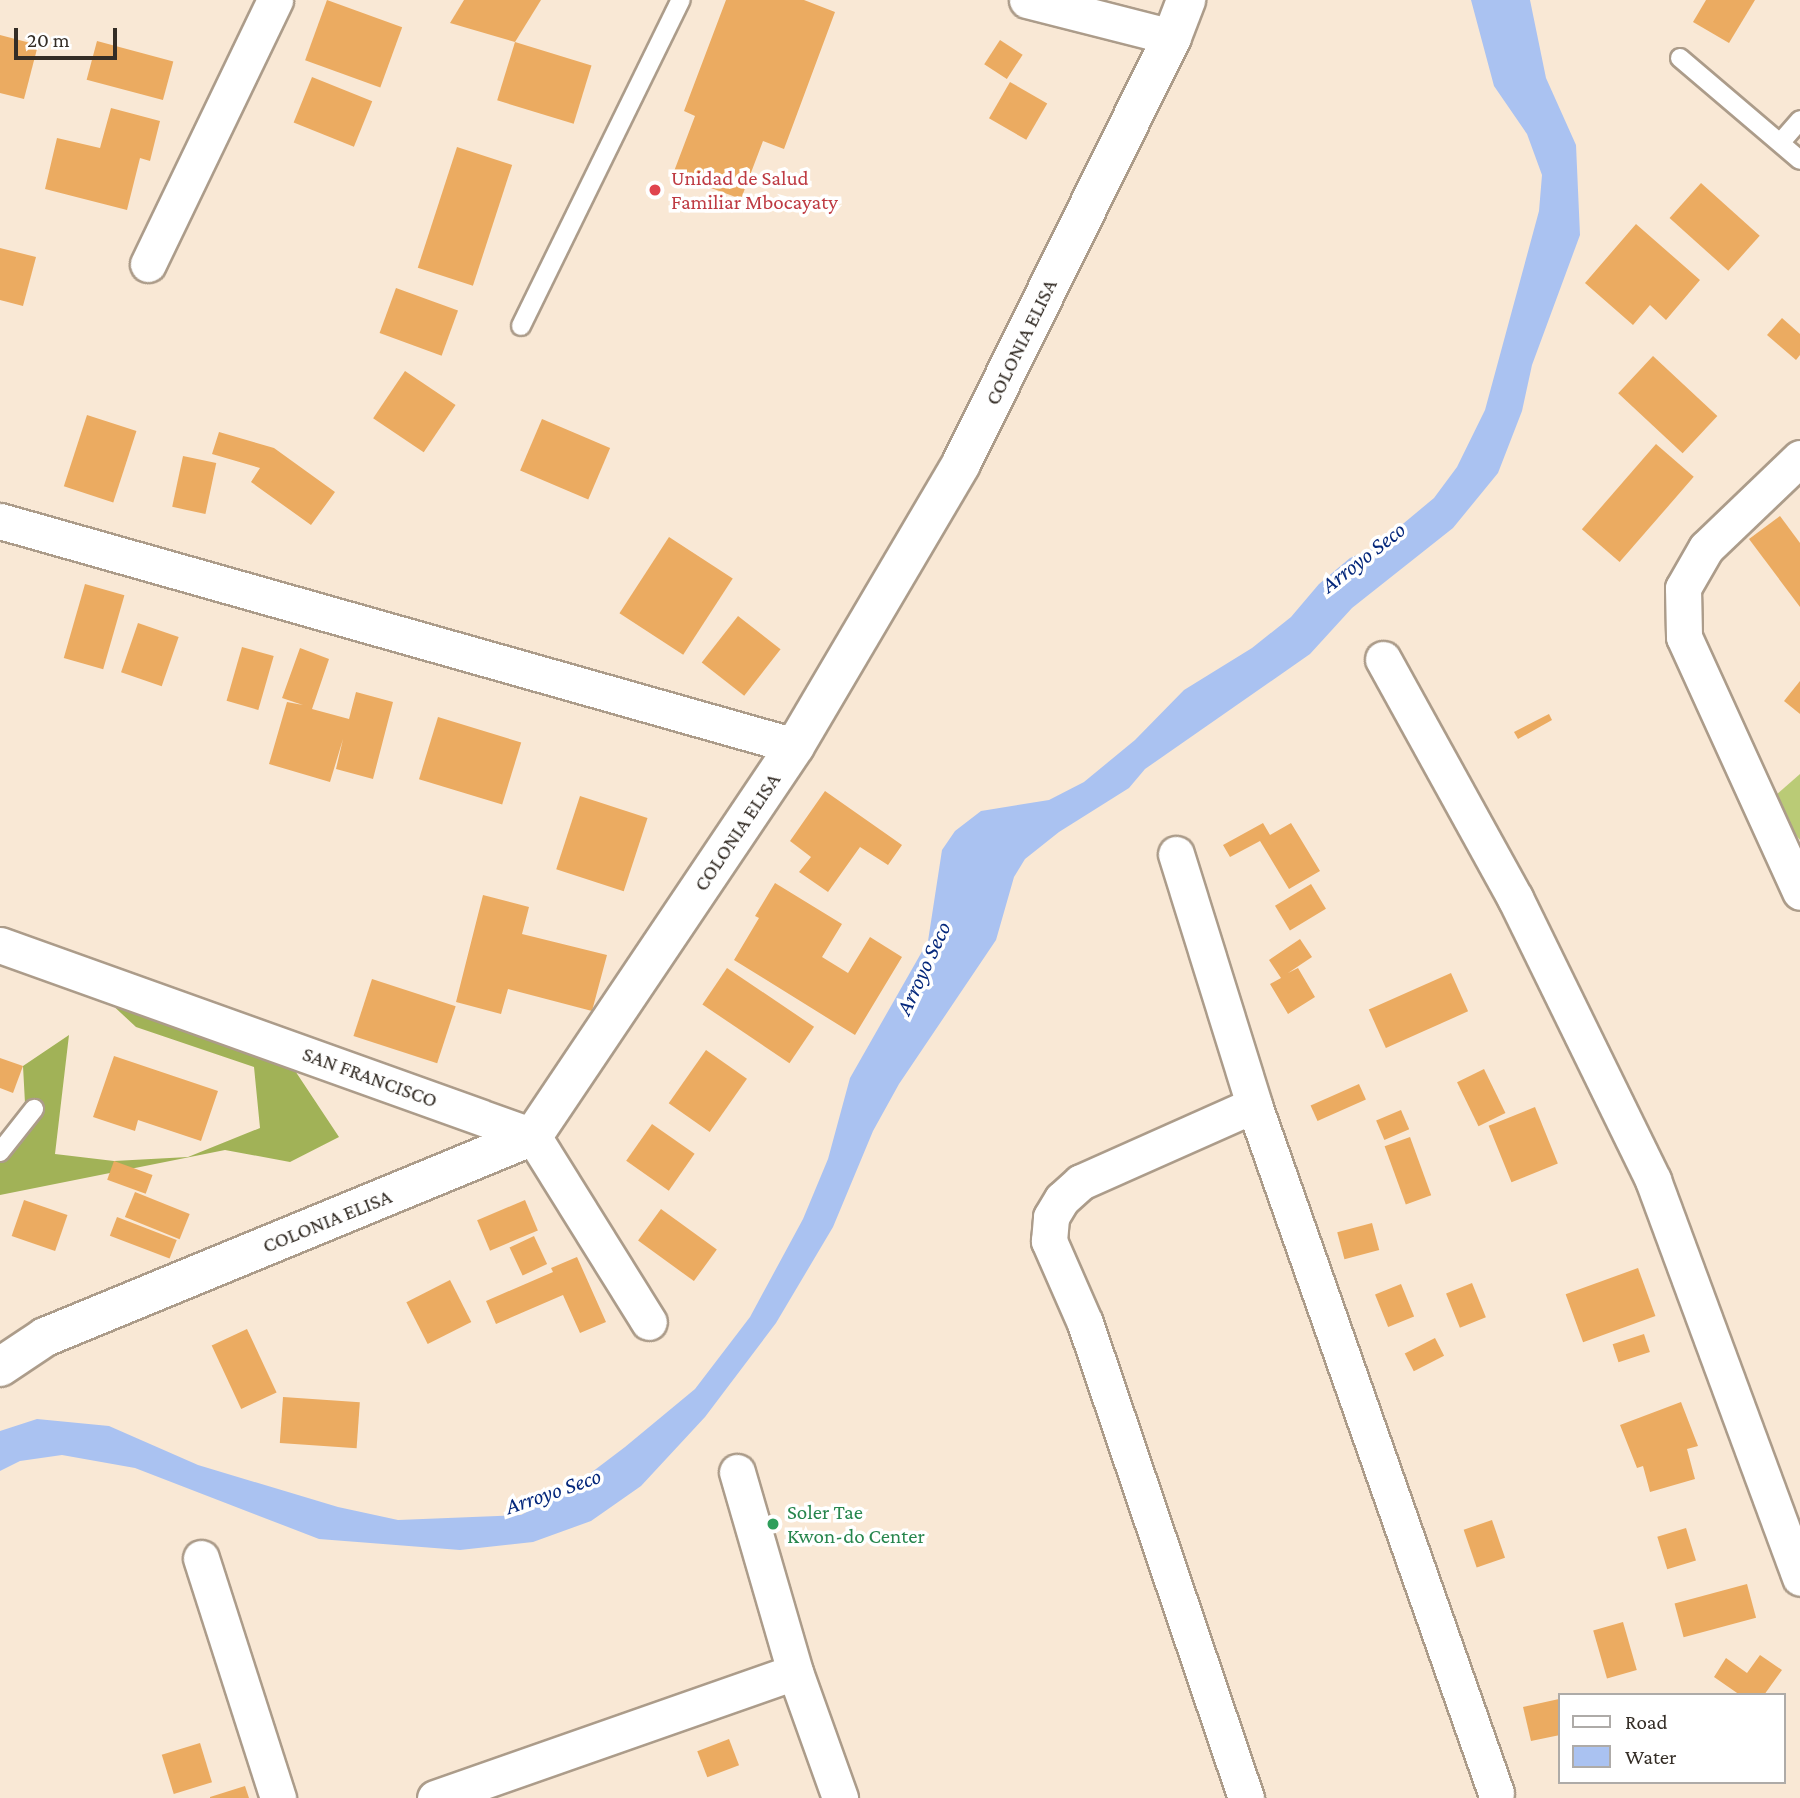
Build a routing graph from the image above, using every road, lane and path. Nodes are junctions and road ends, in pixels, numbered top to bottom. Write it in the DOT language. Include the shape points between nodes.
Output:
graph roads {
  1 [pos="275,0"];
  2 [pos="681,0"];
  3 [pos="1027,0"];
  4 [pos="1186,0"];
  5 [pos="1172,37"];
  6 [pos="1680,58"];
  7 [pos="1800,120"];
  8 [pos="1781,142"];
  9 [pos="1800,160"];
  10 [pos="148,264"];
  11 [pos="521,326"];
  12 [pos="1800,458"];
  13 [pos="0,521"];
  14 [pos="1383,659"];
  15 [pos="795,746"];
  16 [pos="1176,854"];
  17 [pos="1800,892"];
  18 [pos="0,944"];
  19 [pos="1254,1105"];
  20 [pos="34,1109"];
  21 [pos="533,1136"];
  22 [pos="0,1152"];
  23 [pos="649,1322"];
  24 [pos="0,1367"];
  25 [pos="737,1472"];
  26 [pos="201,1558"];
  27 [pos="1800,1578"];
  28 [pos="795,1672"];
  29 [pos="1496,1793"];
  30 [pos="278,1798"];
  31 [pos="435,1798"];
  32 [pos="840,1798"];
  33 [pos="1247,1798"];
  1 -- 10 [label="street"];
  2 -- 11 [label="lane"];
  3 -- 5 [label="street"];
  4 -- 5 [label="street, COLONIA ELISA"];
  5 -- 15 [label="street, COLONIA ELISA" via="961,464"];
  6 -- 8 [label="lane"];
  7 -- 8 [label="lane"];
  8 -- 9 [label="lane"];
  12 -- 17 [label="street" via="1706,548 1683,588 1684,637"];
  13 -- 15 [label="street"];
  14 -- 27 [label="street" via="1515,898 1653,1180"];
  15 -- 21 [label="street, COLONIA ELISA"];
  16 -- 19 [label="street"];
  18 -- 21 [label="street, SAN FRANCISCO"];
  19 -- 29 [label="street"];
  19 -- 33 [label="street" via="1081,1182 1051,1217 1049,1241 1085,1323"];
  20 -- 22 [label="lane"];
  21 -- 23 [label="street"];
  21 -- 24 [label="street, COLONIA ELISA" via="45,1337"];
  25 -- 28 [label="street"];
  26 -- 30 [label="street"];
  28 -- 31 [label="street"];
  28 -- 32 [label="street"];
}
